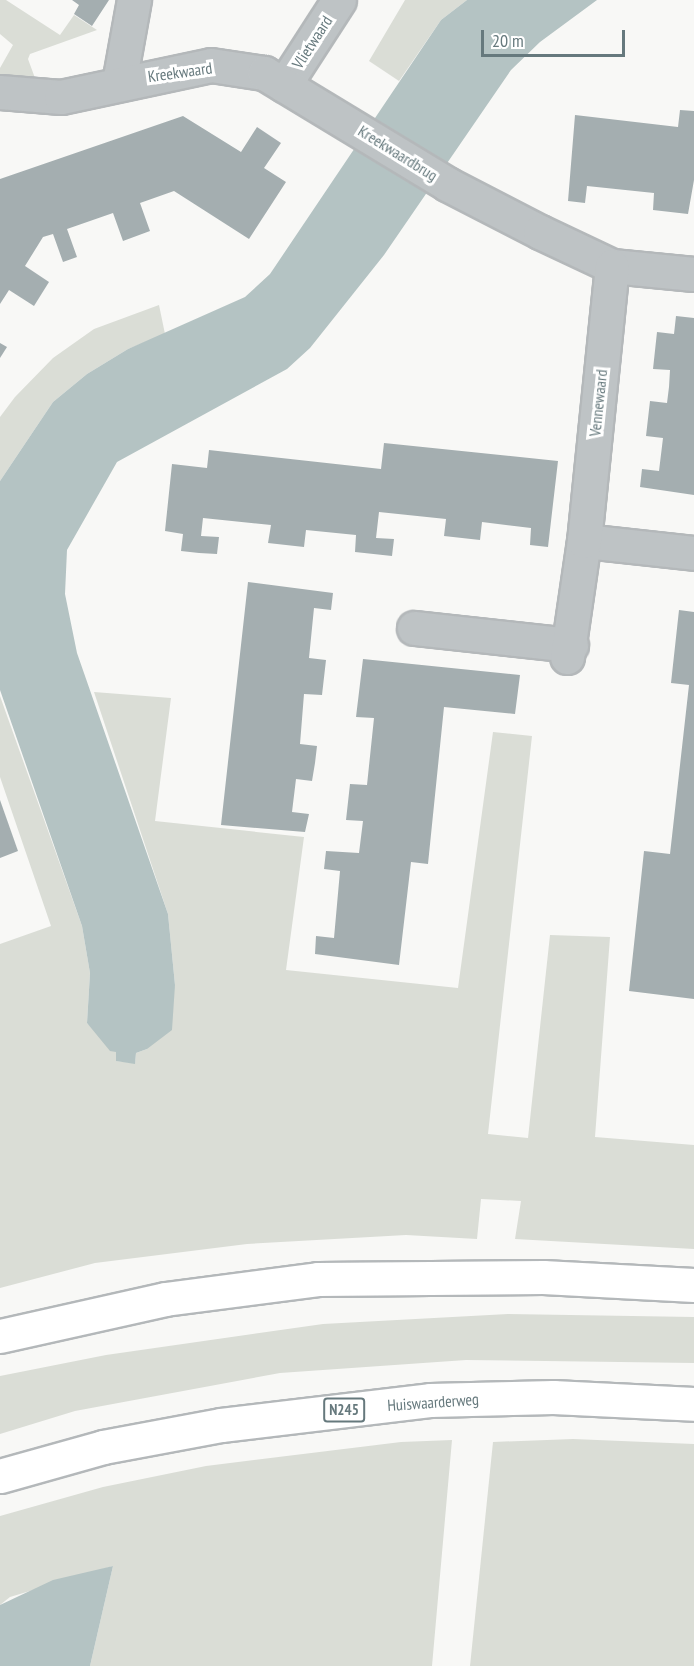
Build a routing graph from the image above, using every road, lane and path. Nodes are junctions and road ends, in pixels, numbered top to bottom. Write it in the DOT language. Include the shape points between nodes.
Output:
graph roads {
  1 [pos="134,0"];
  2 [pos="339,0"];
  3 [pos="119,83"];
  4 [pos="284,85"];
  5 [pos="0,92"];
  6 [pos="349,122"];
  7 [pos="612,266"];
  8 [pos="694,274"];
  9 [pos="584,541"];
  10 [pos="694,553"];
  11 [pos="414,628"];
  12 [pos="694,1285"];
  13 [pos="0,1336"];
  14 [pos="694,1404"];
  15 [pos="0,1476"];
  1 -- 3 [label="street"];
  2 -- 4 [label="street, Vlietwaard"];
  3 -- 4 [label="street, Kreekwaard" via="211,65 264,73"];
  3 -- 5 [label="street, Kreekwaard" via="61,97"];
  4 -- 6 [label="street, Kreekwaard"];
  6 -- 7 [label="street, Kreekwaardbrug" via="447,184"];
  7 -- 8 [label="street"];
  7 -- 9 [label="street, Vennewaard"];
  9 -- 10 [label="street"];
  9 -- 11 [label="street, Vennewaard" via="569,651"];
  12 -- 13 [label="highway" via="543,1277 318,1279 165,1299"];
  14 -- 15 [label="highway, Huiswaarderweg / N245" via="553,1397 430,1400 221,1425 103,1447"];
}
